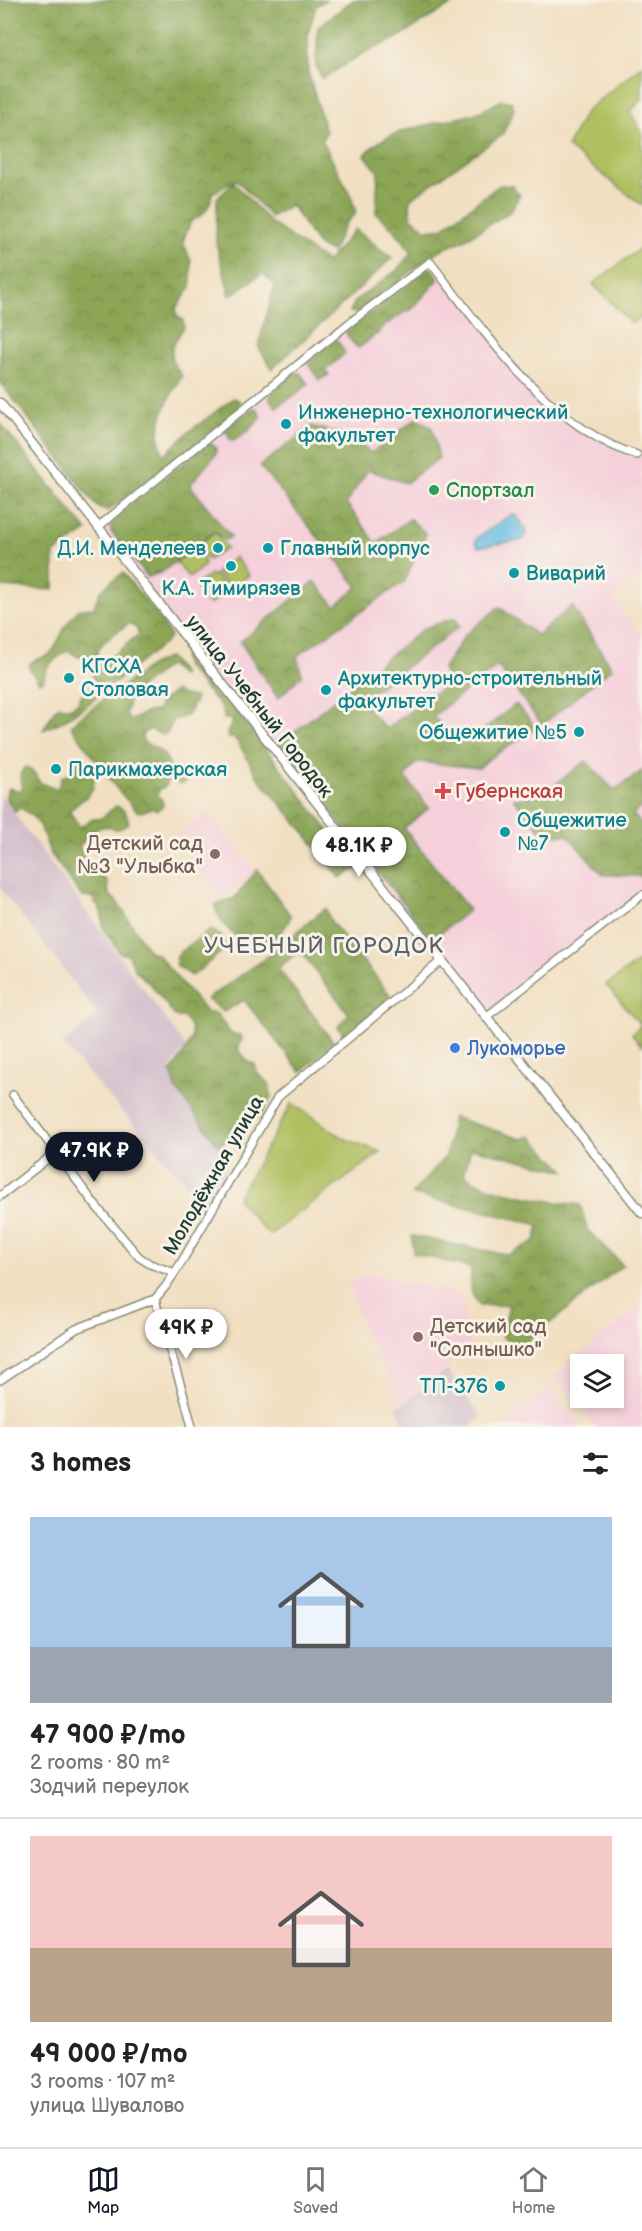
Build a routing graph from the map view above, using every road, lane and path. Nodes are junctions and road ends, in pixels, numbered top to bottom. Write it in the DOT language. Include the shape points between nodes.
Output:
graph roads {
  1 [pos="0,403"];
  2 [pos="637,454"];
  3 [pos="98,527"];
  4 [pos="642,895"];
  5 [pos="441,961"];
  6 [pos="486,1017"];
  7 [pos="13,1095"];
  8 [pos="55,1153"];
  9 [pos="0,1196"];
  10 [pos="642,1213"];
  11 [pos="175,1273"];
  12 [pos="155,1299"];
  13 [pos="0,1380"];
  14 [pos="192,1427"];
  1 -- 3 [label="street, улица Учебный Городок"];
  2 -- 3 [label="street" via="620,450 582,428 545,398 497,346 430,262"];
  3 -- 5 [label="street, улица Учебный Городок"];
  4 -- 6 [label="street"];
  5 -- 6 [label="street, улица Учебный Городок"];
  5 -- 11 [label="street, Молодёжная улица" via="278,1097"];
  6 -- 10 [label="street, улица Учебный Городок"];
  7 -- 8 [label="street"];
  8 -- 9 [label="street"];
  8 -- 11 [label="street" via="139,1257"];
  11 -- 12 [label="street, Молодёжная улица"];
  12 -- 13 [label="street" via="76,1329"];
  12 -- 14 [label="street"];
}
